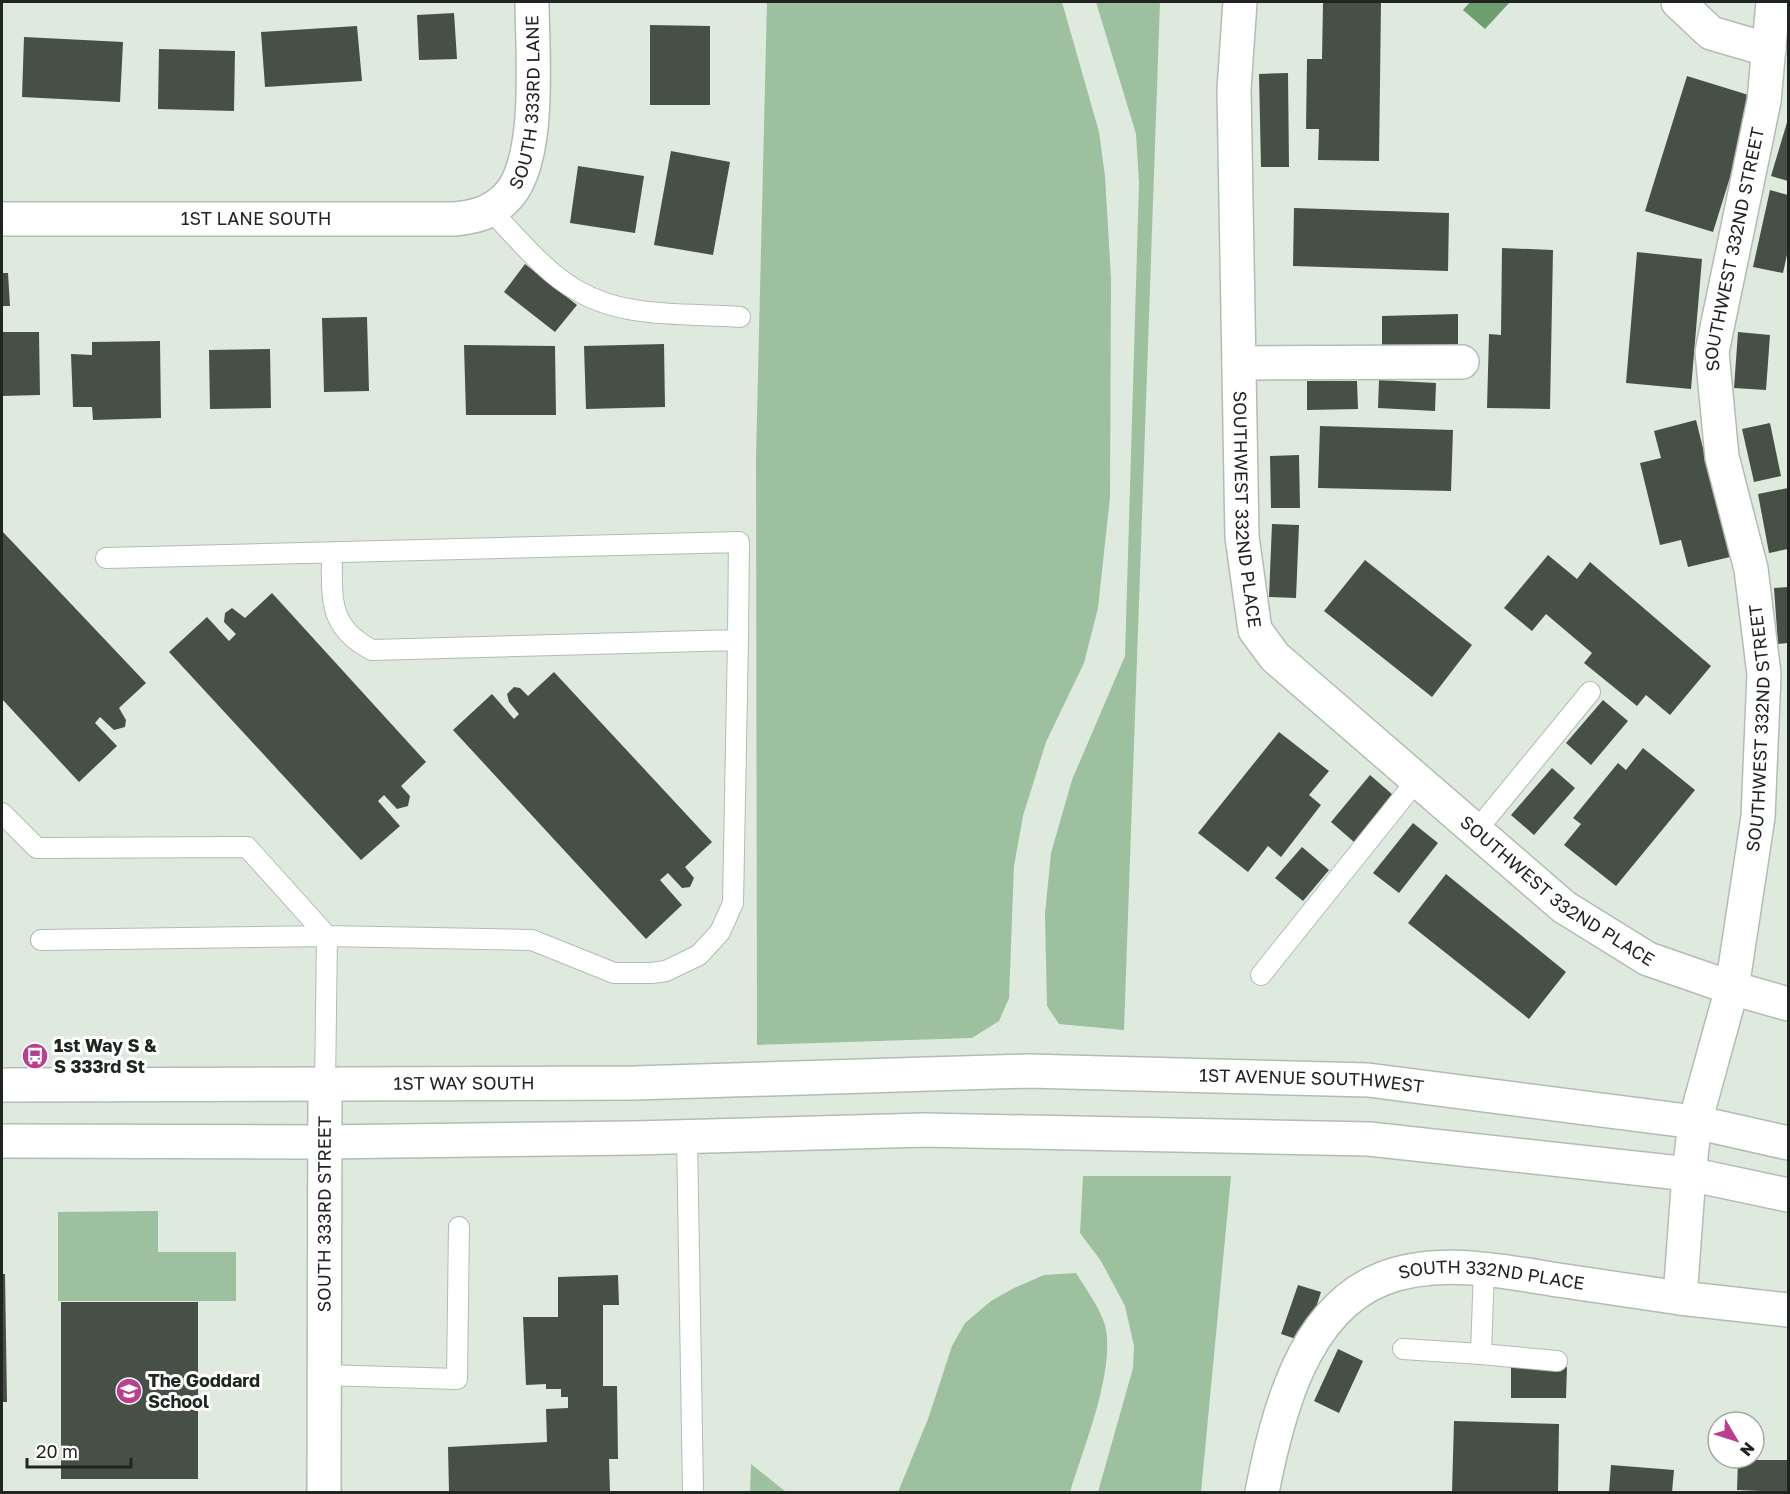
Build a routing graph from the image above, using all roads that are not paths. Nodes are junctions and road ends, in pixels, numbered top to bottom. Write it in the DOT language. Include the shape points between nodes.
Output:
graph roads {
  1 [pos="532,2"];
  2 [pos="1240,2"];
  3 [pos="1678,2"];
  4 [pos="1773,2"];
  5 [pos="1769,50"];
  6 [pos="498,204"];
  7 [pos="2,219"];
  8 [pos="740,317"];
  9 [pos="1462,362"];
  10 [pos="1239,363"];
  11 [pos="332,552"];
  12 [pos="106,558"];
  13 [pos="738,639"];
  14 [pos="1590,692"];
  15 [pos="1417,780"];
  16 [pos="2,813"];
  17 [pos="1476,831"];
  18 [pos="327,936"];
  19 [pos="41,940"];
  20 [pos="1261,975"];
  21 [pos="1732,988"];
  22 [pos="1788,1004"];
  23 [pos="926,1074"];
  24 [pos="2,1085"];
  25 [pos="325,1085"];
  26 [pos="1695,1122"];
  27 [pos="687,1135"];
  28 [pos="2,1141"];
  29 [pos="323,1142"];
  30 [pos="1788,1143"];
  31 [pos="1689,1174"];
  32 [pos="1788,1195"];
  33 [pos="459,1227"];
  34 [pos="1484,1269"];
  35 [pos="1680,1298"];
  36 [pos="1788,1310"];
  37 [pos="1403,1348"];
  38 [pos="1481,1354"];
  39 [pos="1557,1361"];
  40 [pos="323,1375"];
  41 [pos="324,1492"];
  42 [pos="693,1492"];
  43 [pos="1262,1492"];
  1 -- 6 [label="street, SOUTH 333RD LANE" via="532,103 527,156 521,176"];
  2 -- 10 [label="street, SOUTHWEST 332ND PLACE" via="1234,89"];
  3 -- 5 [label="street" via="1711,33"];
  4 -- 5 [label="street, SOUTHWEST 332ND STREET"];
  5 -- 21 [label="street, SOUTHWEST 332ND STREET" via="1764,101 1712,352 1722,457 1751,569 1764,674 1758,817"];
  6 -- 7 [label="street, 1ST LANE SOUTH" via="477,216 455,219"];
  6 -- 8 [label="lane" via="556,276 600,302 627,310"];
  9 -- 10 [label="street"];
  10 -- 15 [label="street, SOUTHWEST 332ND PLACE" via="1242,537 1255,630 1275,657"];
  11 -- 12 [label="lane"];
  11 -- 13 [label="lane" via="332,595 340,624 353,640 372,650"];
  11 -- 13 [label="lane" via="740,542"];
  13 -- 18 [label="lane" via="733,903 720,932 699,955 666,971 614,973 532,940"];
  14 -- 17 [label="lane"];
  15 -- 17 [label="street, SOUTHWEST 332ND PLACE"];
  15 -- 20 [label="lane"];
  16 -- 18 [label="lane" via="37,848 247,847"];
  17 -- 21 [label="street, SOUTHWEST 332ND PLACE" via="1564,907 1648,959"];
  18 -- 19 [label="lane"];
  18 -- 25 [label="lane, SOUTH 333RD STREET"];
  21 -- 22 [label="street, SOUTHWEST 332ND PLACE"];
  21 -- 26 [label="street, SOUTHWEST 332ND STREET"];
  23 -- 25 [label="street, 1ST WAY SOUTH" via="635,1083"];
  23 -- 26 [label="street, 1ST AVENUE SOUTHWEST" via="1029,1071 1368,1080"];
  24 -- 25 [label="street, 1ST WAY SOUTH"];
  25 -- 29 [label="street, SOUTH 333RD STREET"];
  26 -- 30 [label="street"];
  26 -- 31 [label="street"];
  27 -- 29 [label="street"];
  27 -- 31 [label="street" via="925,1130 1368,1139"];
  27 -- 42 [label="lane"];
  28 -- 29 [label="street"];
  29 -- 40 [label="street, SOUTH 333RD STREET"];
  31 -- 32 [label="street"];
  31 -- 35 [label="street"];
  33 -- 40 [label="lane" via="457,1378"];
  34 -- 35 [label="street, SOUTH 332ND PLACE"];
  34 -- 38 [label="lane"];
  34 -- 43 [label="street, SOUTH 332ND PLACE" via="1425,1269 1383,1278 1364,1288 1331,1317 1297,1372 1278,1425"];
  35 -- 36 [label="street, SOUTH 332ND PLACE"];
  37 -- 38 [label="lane"];
  38 -- 39 [label="lane"];
  40 -- 41 [label="street, SOUTH 333RD STREET"];
}
